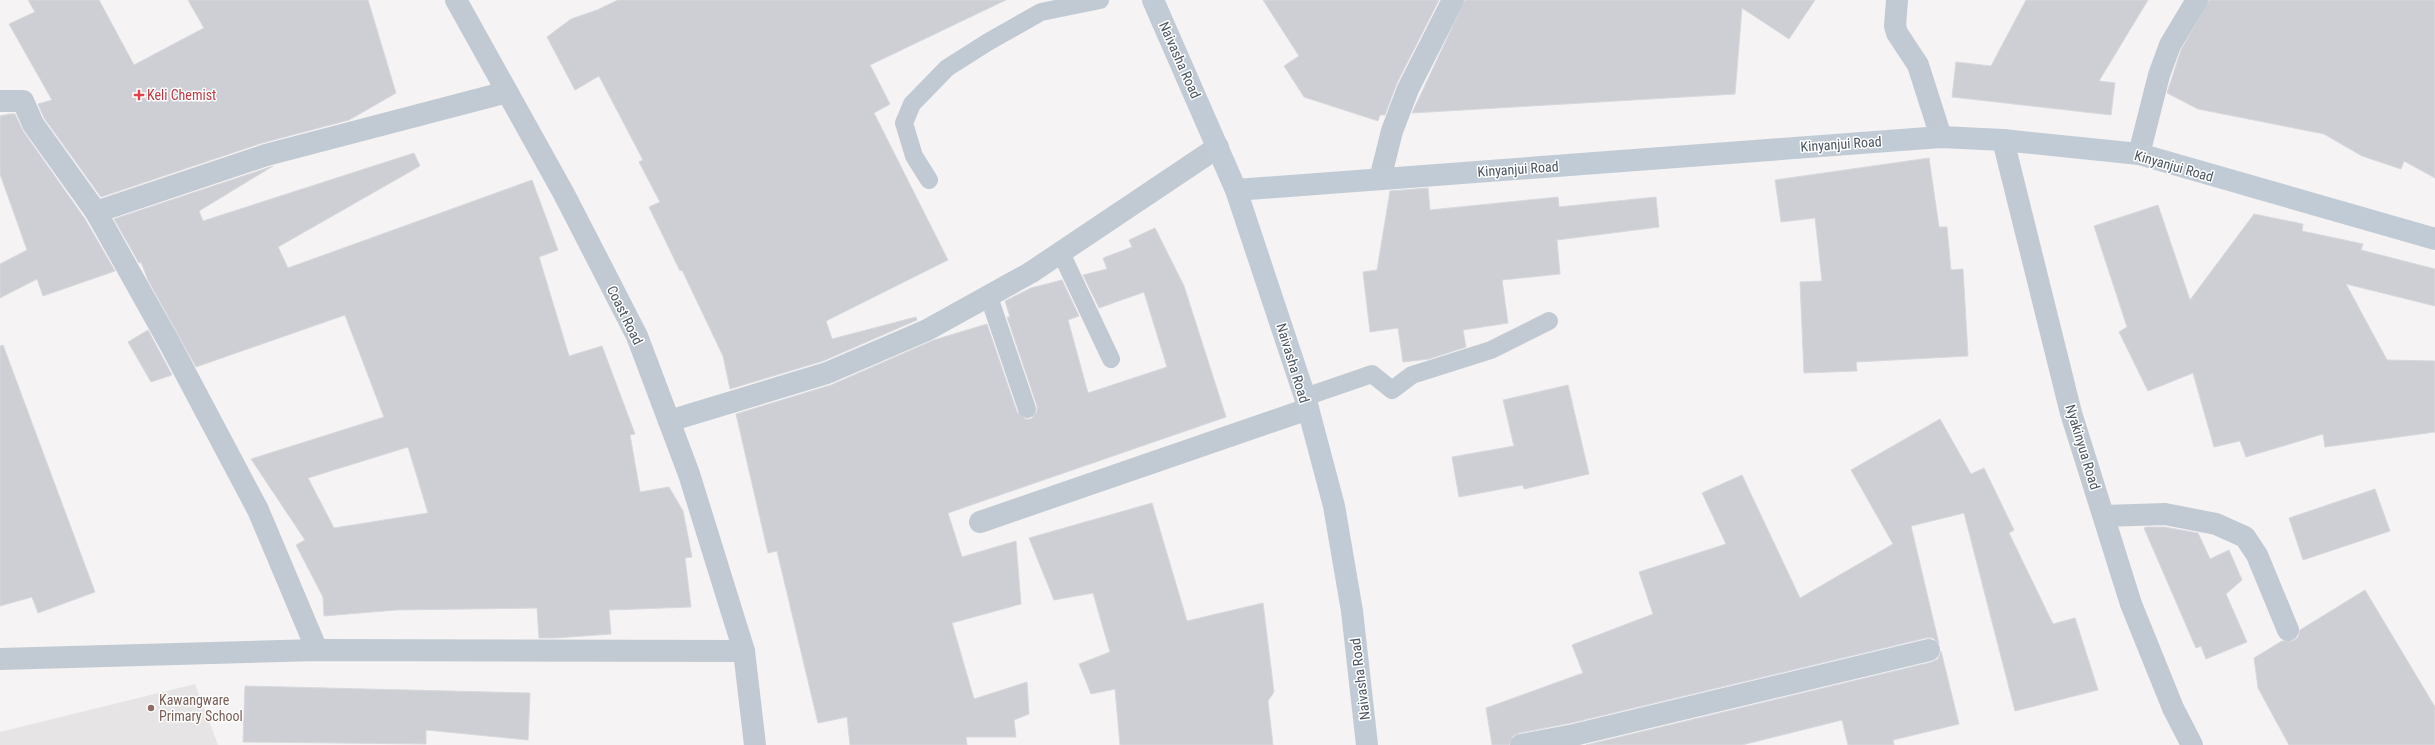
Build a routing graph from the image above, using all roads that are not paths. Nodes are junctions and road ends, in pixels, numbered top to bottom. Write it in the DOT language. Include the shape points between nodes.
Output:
graph roads {
  1 [pos="456,0"];
  2 [pos="1100,0"];
  3 [pos="1153,0"];
  4 [pos="1453,0"];
  5 [pos="1897,0"];
  6 [pos="2197,0"];
  7 [pos="507,92"];
  8 [pos="0,101"];
  9 [pos="1941,137"];
  10 [pos="2003,140"];
  11 [pos="1218,147"];
  12 [pos="2139,154"];
  13 [pos="1380,179"];
  14 [pos="929,180"];
  15 [pos="1236,190"];
  16 [pos="96,212"];
  17 [pos="2435,240"];
  18 [pos="1061,253"];
  19 [pos="989,297"];
  20 [pos="1549,321"];
  21 [pos="1111,359"];
  22 [pos="1306,403"];
  23 [pos="1027,409"];
  24 [pos="669,421"];
  25 [pos="2104,516"];
  26 [pos="980,522"];
  27 [pos="2288,630"];
  28 [pos="317,650"];
  29 [pos="1929,650"];
  30 [pos="744,652"];
  31 [pos="0,659"];
  32 [pos="755,745"];
  33 [pos="1367,745"];
  34 [pos="1520,745"];
  35 [pos="2192,745"];
  1 -- 7 [label="street, Coast Road"];
  2 -- 14 [label="lane" via="1041,12 947,68 912,104 904,123 914,156"];
  3 -- 11 [label="main road, Naivasha Road"];
  4 -- 13 [label="street" via="1408,89 1392,131"];
  5 -- 9 [label="street" via="1897,34 1918,65"];
  6 -- 12 [label="street" via="2164,60"];
  7 -- 16 [label="street" via="266,155"];
  7 -- 24 [label="street, Coast Road" via="564,194 637,336"];
  8 -- 16 [label="street" via="23,101 33,124"];
  9 -- 10 [label="main road, Kinyanjui Road"];
  9 -- 13 [label="main road, Kinyanjui Road"];
  10 -- 12 [label="main road, Kinyanjui Road"];
  10 -- 25 [label="street, Nyakinyua Road" via="2071,413"];
  11 -- 15 [label="main road, Naivasha Road"];
  11 -- 18 [label="street"];
  12 -- 17 [label="main road, Kinyanjui Road"];
  13 -- 15 [label="main road, Kinyanjui Road"];
  15 -- 22 [label="main road, Naivasha Road"];
  16 -- 28 [label="street" via="258,510"];
  18 -- 19 [label="street"];
  18 -- 21 [label="lane"];
  19 -- 23 [label="lane"];
  19 -- 24 [label="street" via="927,330 827,373"];
  20 -- 22 [label="lane" via="1491,350 1412,375 1392,390 1372,374"];
  22 -- 26 [label="street"];
  22 -- 33 [label="main road, Naivasha Road" via="1334,506 1352,611"];
  24 -- 30 [label="street, Coast Road" via="689,474"];
  25 -- 27 [label="street" via="2165,514 2216,524 2245,537 2257,555"];
  25 -- 35 [label="street, Nyakinyua Road" via="2131,604 2173,708"];
  28 -- 30 [label="street"];
  28 -- 31 [label="street"];
  29 -- 34 [label="street" via="1574,735"];
  30 -- 32 [label="street, Coast Road"];
}
